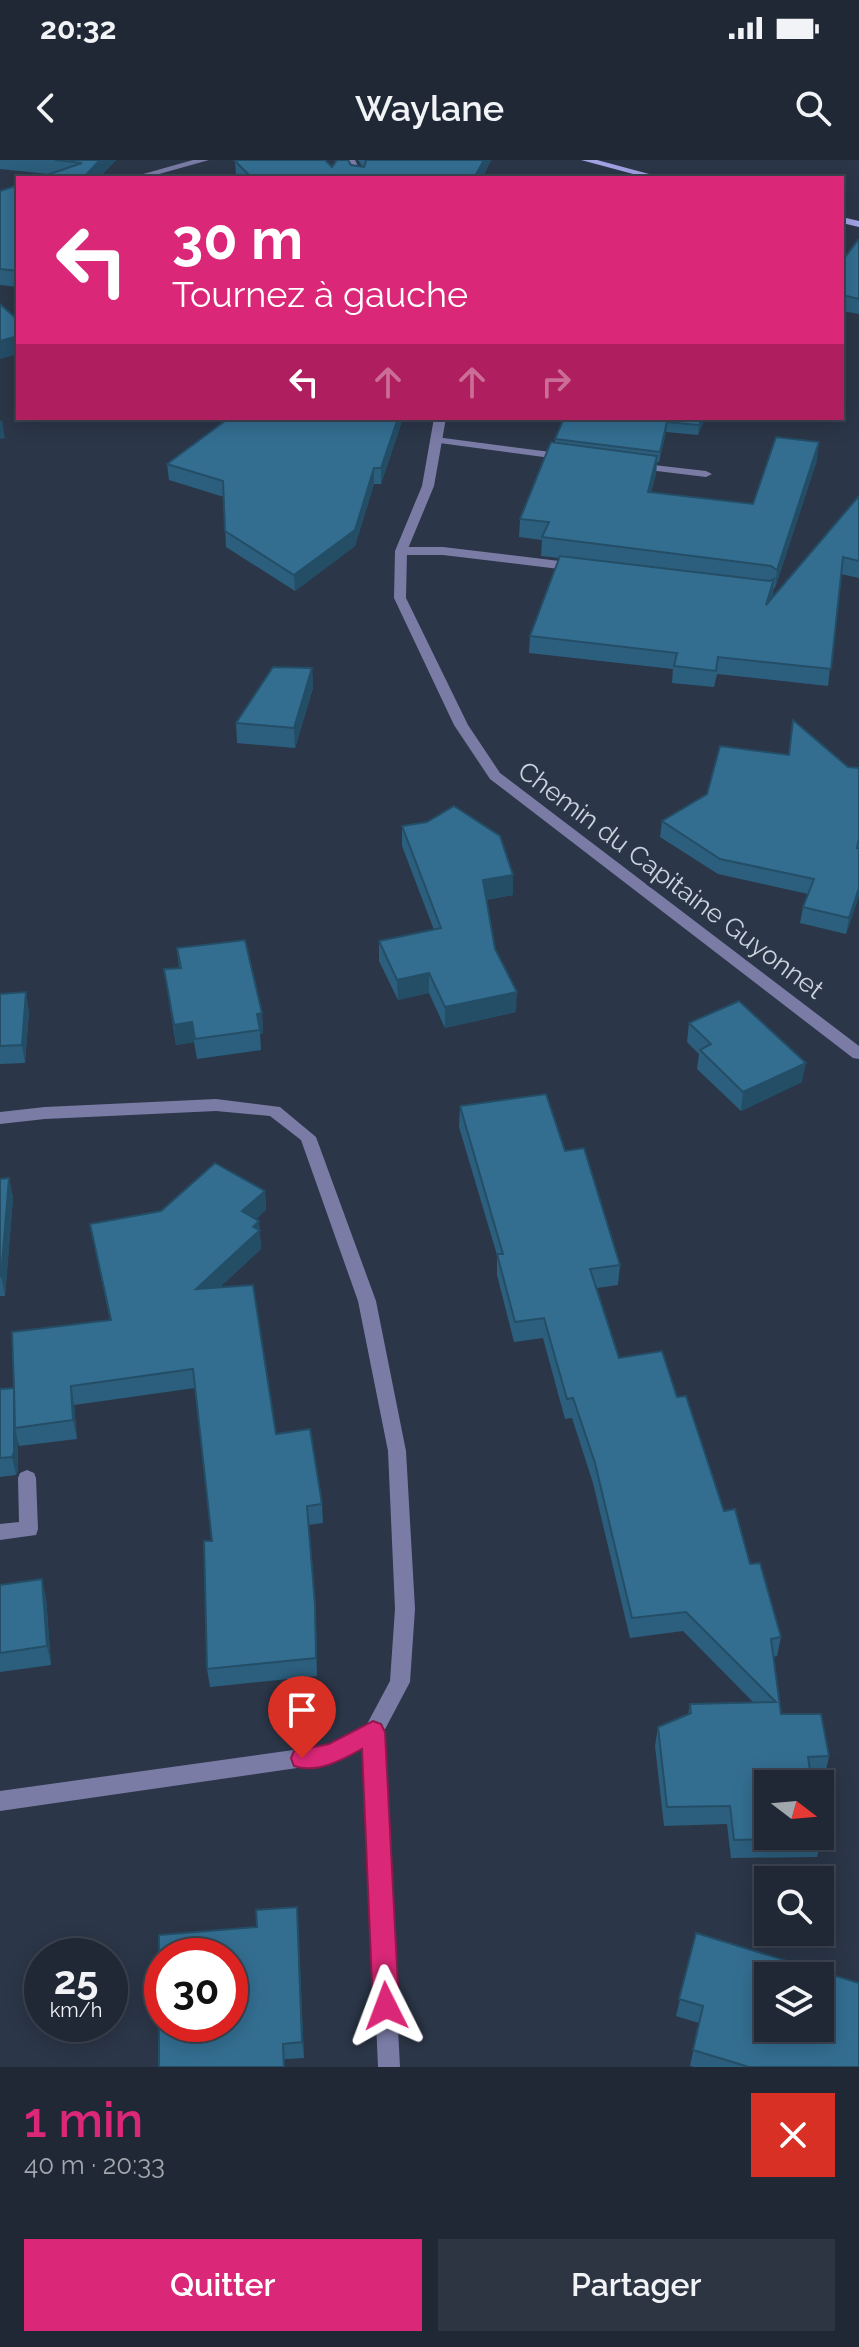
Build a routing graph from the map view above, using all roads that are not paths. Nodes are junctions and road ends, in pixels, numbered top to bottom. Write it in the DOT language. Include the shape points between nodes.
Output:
graph roads {
  1 [pos="190,160"];
  2 [pos="204,160"];
  3 [pos="586,160"];
  4 [pos="169,170"];
  5 [pos="143,176"];
  6 [pos="651,176"];
  7 [pos="440,420"];
  8 [pos="436,440"];
  9 [pos="579,458"];
  10 [pos="627,464"];
  11 [pos="706,474"];
  12 [pos="401,551"];
  13 [pos="598,570"];
  14 [pos="859,1054"];
  15 [pos="0,1118"];
  16 [pos="27,1478"];
  17 [pos="0,1532"];
  18 [pos="373,1732"];
  19 [pos="0,1801"];
  20 [pos="389,2067"];
  1 -- 4 [label="street"];
  2 -- 4 [label="street"];
  3 -- 6 [label="main road"];
  4 -- 5 [label="street"];
  7 -- 8 [label="street, Chemin du Capitaine Guyonnet"];
  8 -- 9 [label="street"];
  8 -- 12 [label="street, Chemin du Capitaine Guyonnet" via="428,486"];
  10 -- 11 [label="street"];
  12 -- 13 [label="street" via="443,551"];
  12 -- 14 [label="street, Chemin du Capitaine Guyonnet" via="400,598 461,725 495,776"];
  15 -- 18 [label="street" via="216,1105 274,1111 308,1137 367,1301 397,1451 405,1609 400,1682"];
  16 -- 17 [label="street" via="29,1529"];
  18 -- 19 [label="street" via="332,1754"];
  18 -- 20 [label="street"];
}
